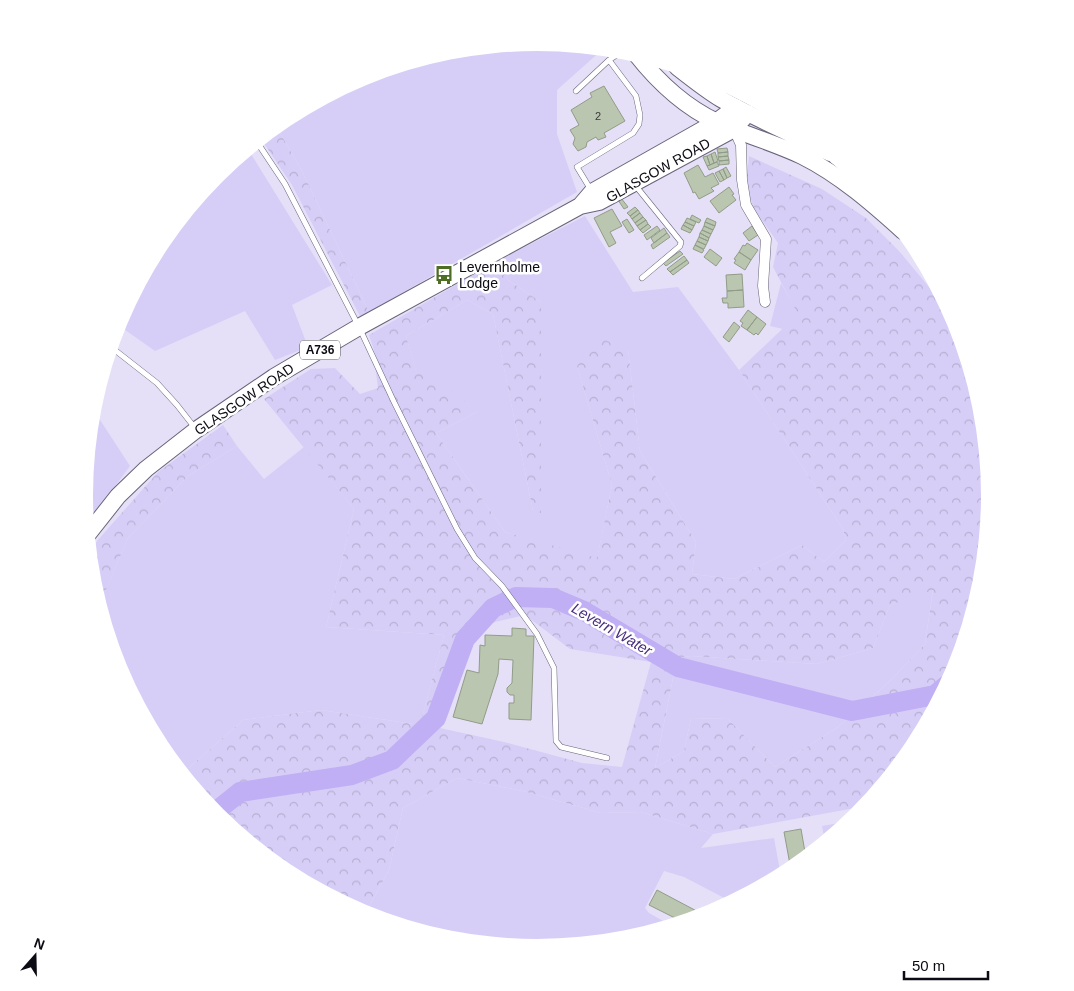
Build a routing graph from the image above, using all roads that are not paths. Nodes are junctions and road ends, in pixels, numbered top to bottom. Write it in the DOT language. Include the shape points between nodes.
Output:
graph roads {
  1 [pos="612,58"];
  2 [pos="609,60"];
  3 [pos="645,65"];
  4 [pos="695,80"];
  5 [pos="576,91"];
  6 [pos="742,110"];
  7 [pos="716,122"];
  8 [pos="734,129"];
  9 [pos="792,132"];
  10 [pos="260,148"];
  11 [pos="630,178"];
  12 [pos="863,194"];
  13 [pos="596,197"];
  14 [pos="642,278"];
  15 [pos="765,302"];
  16 [pos="359,327"];
  17 [pos="116,352"];
  18 [pos="196,430"];
  19 [pos="94,526"];
  20 [pos="607,758"];
  1 -- 2 [label="lane"];
  2 -- 5 [label="lane"];
  2 -- 13 [label="lane" via="636,96 640,124 633,134 577,167"];
  3 -- 7 [label="main road" via="674,94"];
  4 -- 6 [label="main road"];
  6 -- 7 [label="main road, GLASGOW ROAD"];
  6 -- 8 [label="main road"];
  6 -- 9 [label="main road"];
  7 -- 8 [label="main road"];
  7 -- 11 [label="main road, GLASGOW ROAD / A736"];
  8 -- 11 [label="main road, GLASGOW ROAD / A736"];
  8 -- 12 [label="main road" via="815,163"];
  8 -- 15 [label="street" via="741,145 746,205 766,239"];
  10 -- 16 [label="lane" via="285,184"];
  11 -- 13 [label="main road, GLASGOW ROAD / A736"];
  11 -- 14 [label="lane" via="681,242"];
  13 -- 16 [label="main road, GLASGOW ROAD / A736"];
  16 -- 18 [label="main road, GLASGOW ROAD / A736" via="274,377"];
  16 -- 20 [label="lane" via="474,558 518,607 537,634 554,668 556,741 561,747"];
  17 -- 18 [label="lane" via="157,383"];
  18 -- 19 [label="main road, GLASGOW ROAD / A736" via="118,496"];
}
